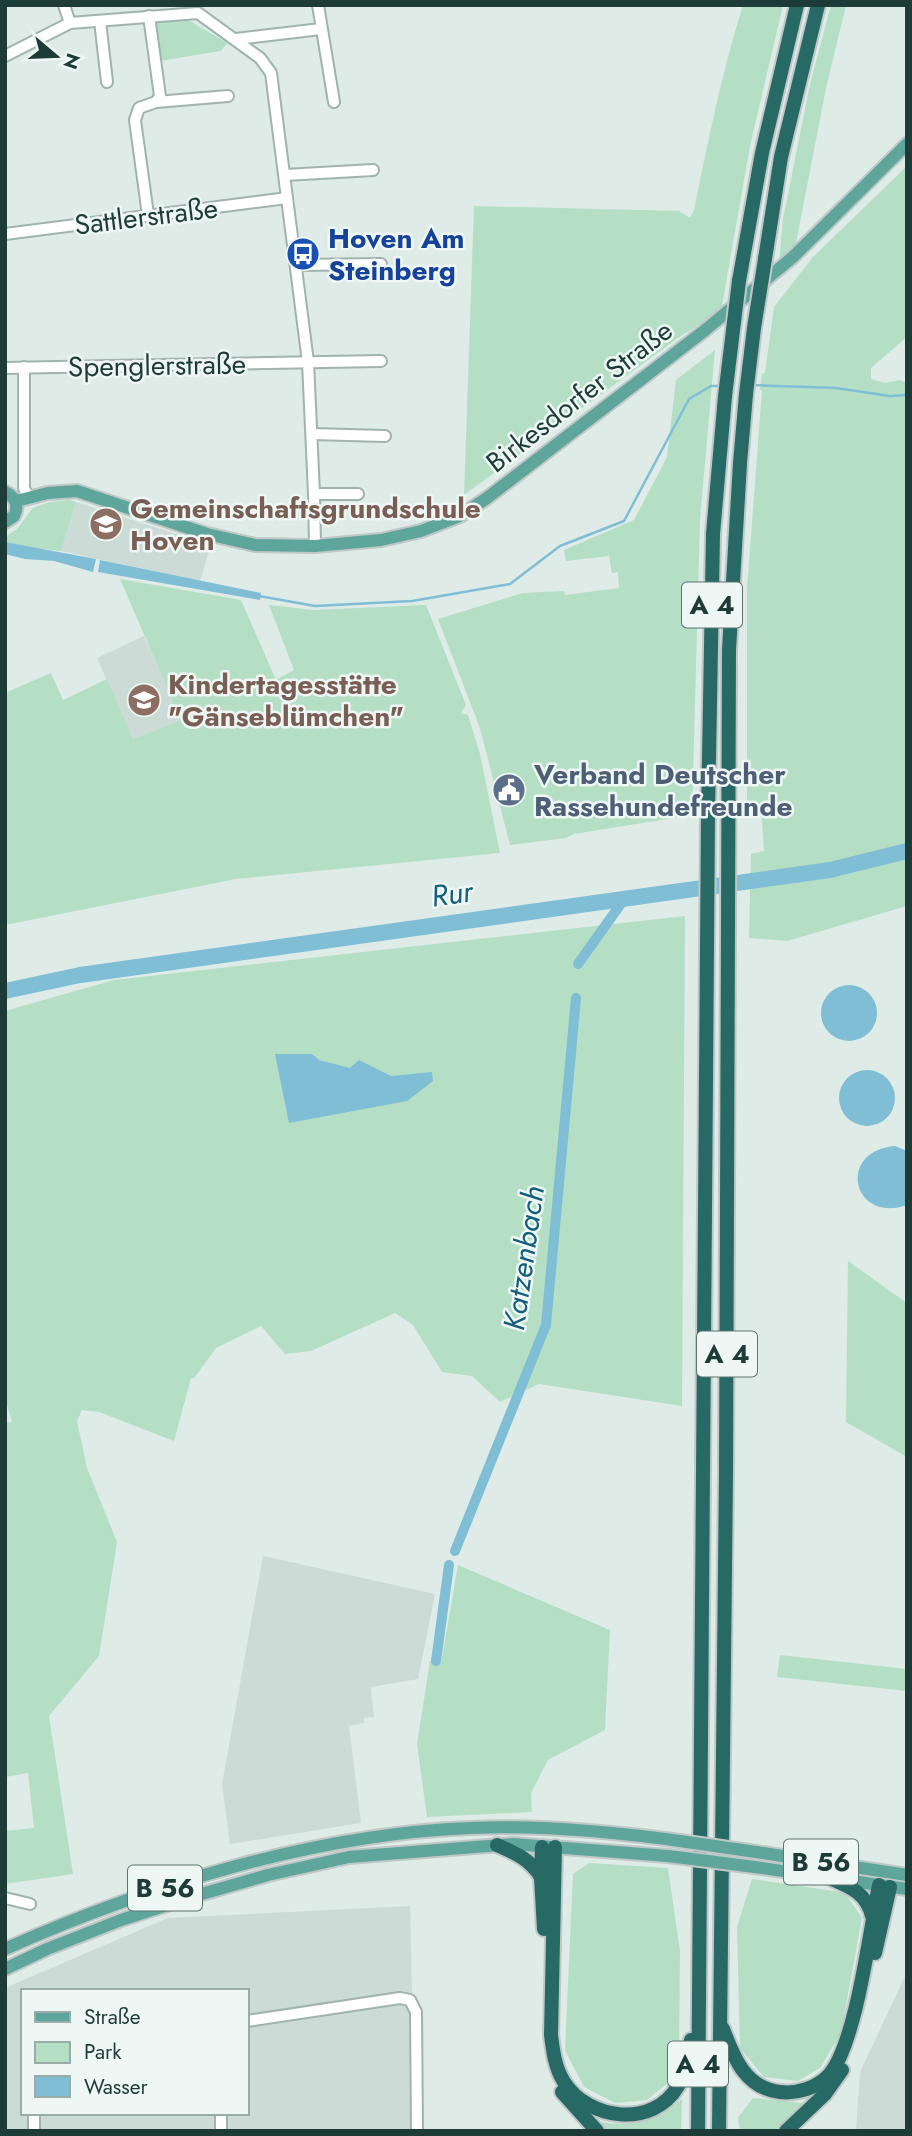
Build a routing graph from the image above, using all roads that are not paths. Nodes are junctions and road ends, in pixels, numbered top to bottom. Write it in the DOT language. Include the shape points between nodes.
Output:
graph roads {
  1 [pos="64,5"];
  2 [pos="318,5"];
  3 [pos="797,5"];
  4 [pos="818,5"];
  5 [pos="199,9"];
  6 [pos="149,16"];
  7 [pos="100,21"];
  8 [pos="70,23"];
  9 [pos="321,29"];
  10 [pos="236,39"];
  11 [pos="5,56"];
  12 [pos="107,82"];
  13 [pos="228,96"];
  14 [pos="156,102"];
  15 [pos="334,102"];
  16 [pos="907,144"];
  17 [pos="373,170"];
  18 [pos="285,175"];
  19 [pos="287,198"];
  20 [pos="148,215"];
  21 [pos="5,234"];
  22 [pos="381,264"];
  23 [pos="297,265"];
  24 [pos="380,361"];
  25 [pos="308,362"];
  26 [pos="24,367"];
  27 [pos="5,368"];
  28 [pos="312,433"];
  29 [pos="385,436"];
  30 [pos="5,492"];
  31 [pos="314,494"];
  32 [pos="358,494"];
  33 [pos="22,499"];
  34 [pos="5,522"];
  35 [pos="315,546"];
  36 [pos="542,1829"];
  37 [pos="556,1830"];
  38 [pos="497,1845"];
  39 [pos="548,1847"];
  40 [pos="907,1875"];
  41 [pos="541,1877"];
  42 [pos="832,1879"];
  43 [pos="885,1881"];
  44 [pos="907,1889"];
  45 [pos="5,1898"];
  46 [pos="30,1904"];
  47 [pos="873,1917"];
  48 [pos="5,1949"];
  49 [pos="5,1969"];
  50 [pos="698,1997"];
  51 [pos="720,2020"];
  52 [pos="248,2021"];
  53 [pos="416,2131"];
  54 [pos="597,2131"];
  55 [pos="698,2131"];
  56 [pos="719,2131"];
  57 [pos="786,2131"];
  1 -- 8 [label="street"];
  2 -- 9 [label="street"];
  3 -- 50 [label="highway, A 4, bridge" via="762,153 739,281 713,534"];
  4 -- 51 [label="highway, A 4, bridge" via="781,157 754,328 729,650"];
  5 -- 6 [label="street"];
  5 -- 10 [label="street"];
  6 -- 7 [label="street"];
  6 -- 14 [label="street" via="160,96"];
  7 -- 8 [label="street"];
  7 -- 12 [label="street"];
  8 -- 11 [label="street"];
  9 -- 10 [label="street"];
  9 -- 15 [label="street"];
  10 -- 18 [label="street" via="271,73"];
  13 -- 14 [label="street"];
  14 -- 20 [label="street" via="139,108 135,120"];
  16 -- 35 [label="main road, Birkesdorfer Straße" via="793,257 487,498 460,516 421,531"];
  17 -- 18 [label="street"];
  18 -- 19 [label="street"];
  19 -- 20 [label="street, Sattlerstraße"];
  19 -- 23 [label="street"];
  20 -- 21 [label="street, Sattlerstraße"];
  22 -- 23 [label="street"];
  23 -- 25 [label="street"];
  24 -- 25 [label="street, Spenglerstraße"];
  25 -- 26 [label="street, Spenglerstraße"];
  25 -- 28 [label="street"];
  26 -- 27 [label="street, Spenglerstraße"];
  26 -- 33 [label="street"];
  28 -- 29 [label="street"];
  28 -- 31 [label="street"];
  30 -- 33 [label="main road"];
  31 -- 32 [label="street"];
  31 -- 35 [label="street"];
  33 -- 34 [label="main road" via="14,516"];
  33 -- 35 [label="main road, Birkesdorfer Straße" via="76,491 207,534 255,545"];
  36 -- 37 [label="main road, B 56"];
  36 -- 39 [label="main road"];
  36 -- 48 [label="main road, B 56" via="471,1828 355,1839 192,1879 117,1903"];
  37 -- 39 [label="main road"];
  37 -- 43 [label="main road, B 56, bridge" via="757,1852"];
  38 -- 39 [label="main road, B 56"];
  38 -- 41 [label="highway" via="524,1858"];
  38 -- 49 [label="main road, B 56" via="349,1857 268,1875 121,1920"];
  39 -- 41 [label="highway"];
  39 -- 42 [label="main road, B 56, bridge" via="668,1856"];
  39 -- 50 [label="highway, A 4" via="551,2035 561,2076 578,2098 597,2110 625,2115 657,2106 677,2087 687,2061"];
  40 -- 43 [label="main road, B 56"];
  41 -- 54 [label="highway" via="546,2059 561,2092"];
  42 -- 43 [label="main road, B 56"];
  42 -- 47 [label="highway" via="860,1894"];
  43 -- 44 [label="main road, B 56"];
  43 -- 47 [label="highway"];
  43 -- 57 [label="highway" via="849,2053 831,2087"];
  45 -- 46 [label="street"];
  47 -- 51 [label="highway" via="847,2038 836,2064 819,2083 786,2093 759,2086 738,2066"];
  50 -- 55 [label="highway, A 4"];
  51 -- 56 [label="highway, A 4"];
  52 -- 53 [label="street" via="410,2000 416,2012"];
}
